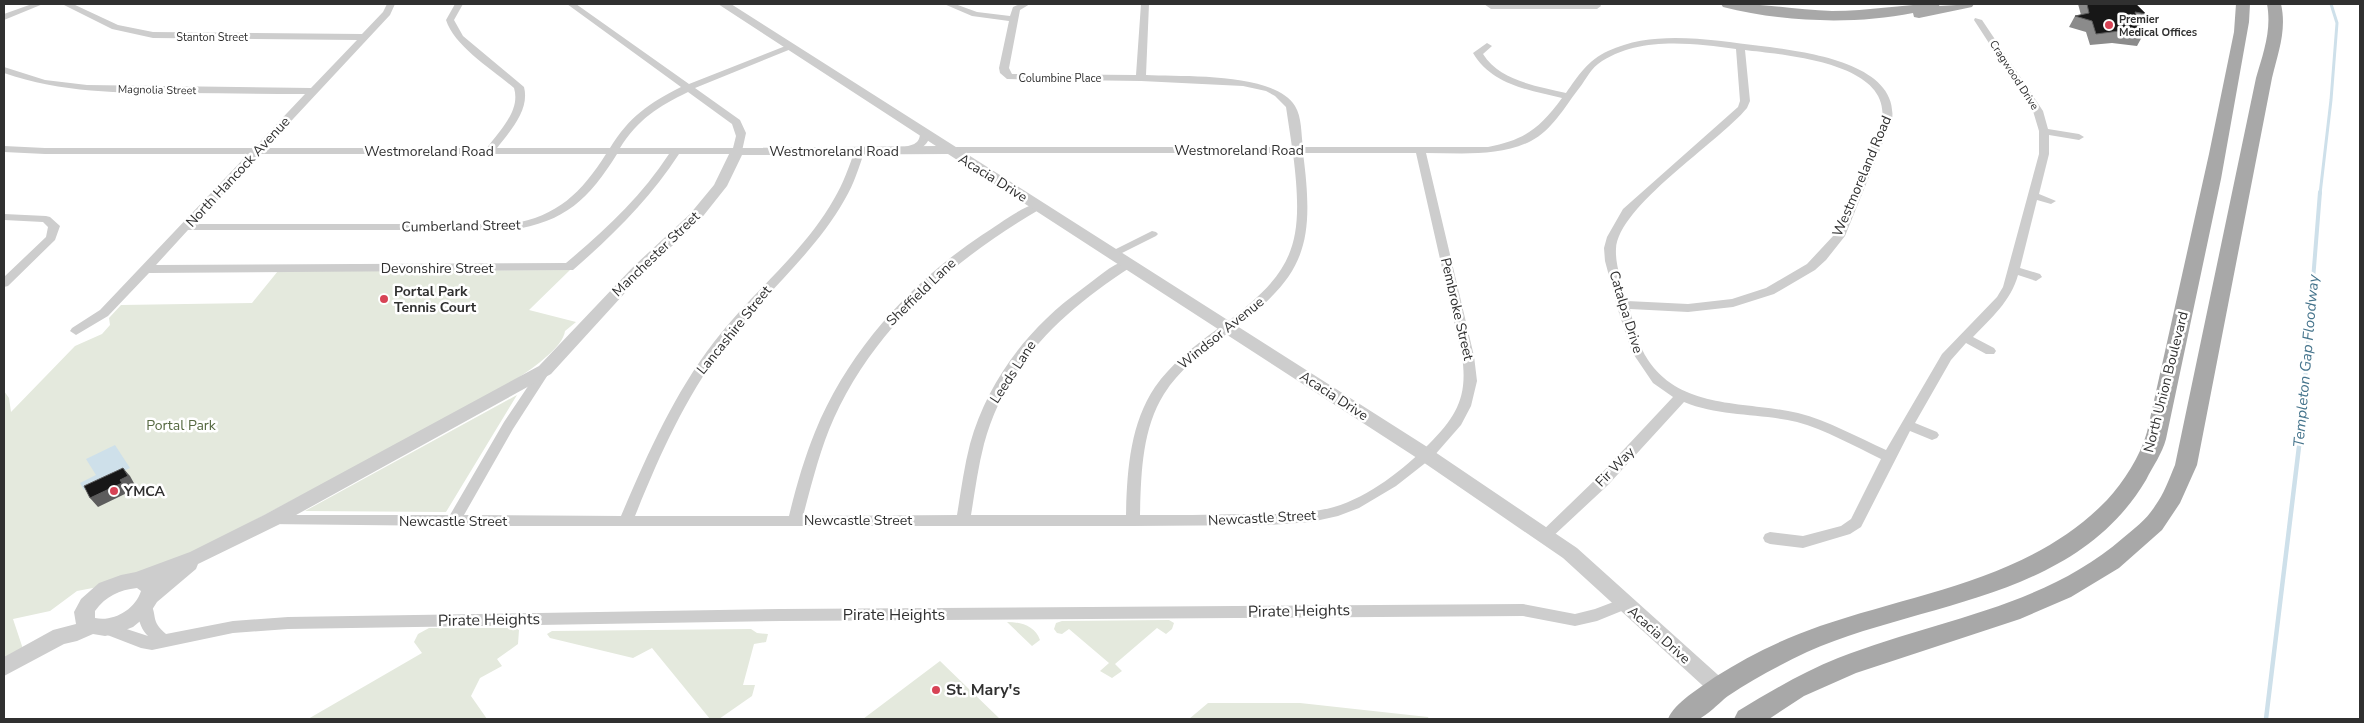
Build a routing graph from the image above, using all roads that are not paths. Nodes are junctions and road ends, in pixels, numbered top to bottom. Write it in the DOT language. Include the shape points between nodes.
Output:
graph roads {
  1 [pos="39,4"];
  2 [pos="66,4"];
  3 [pos="391,4"];
  4 [pos="459,4"];
  5 [pos="571,4"];
  6 [pos="724,4"];
  7 [pos="948,4"];
  8 [pos="1026,4"];
  9 [pos="1145,4"];
  10 [pos="1488,4"];
  11 [pos="1596,4"];
  12 [pos="1728,4"];
  13 [pos="1770,4"];
  14 [pos="1886,4"];
  15 [pos="1933,4"];
  16 [pos="1967,4"];
  17 [pos="2243,4"];
  18 [pos="2274,4"];
  19 [pos="1524,5"];
  20 [pos="1868,8"];
  21 [pos="4,17"];
  22 [pos="1014,19"];
  23 [pos="1978,20"];
  24 [pos="364,37"];
  25 [pos="1613,43"];
  26 [pos="1487,46"];
  27 [pos="791,47"];
  28 [pos="1740,47"];
  29 [pos="1623,49"];
  30 [pos="4,70"];
  31 [pos="1141,78"];
  32 [pos="690,89"];
  33 [pos="313,91"];
  34 [pos="1569,97"];
  35 [pos="2044,131"];
  36 [pos="925,133"];
  37 [pos="2079,137"];
  38 [pos="4,148"];
  39 [pos="860,150"];
  40 [pos="905,150"];
  41 [pos="949,150"];
  42 [pos="1297,150"];
  43 [pos="1420,150"];
  44 [pos="257,151"];
  45 [pos="490,151"];
  46 [pos="614,151"];
  47 [pos="676,151"];
  48 [pos="737,151"];
  49 [pos="2034,196"];
  50 [pos="2051,201"];
  51 [pos="1038,206"];
  52 [pos="4,217"];
  53 [pos="187,227"];
  54 [pos="1152,234"];
  55 [pos="1112,254"];
  56 [pos="1127,264"];
  57 [pos="146,269"];
  58 [pos="2014,270"];
  59 [pos="2036,277"];
  60 [pos="4,283"];
  61 [pos="1624,305"];
  62 [pos="1226,328"];
  63 [pos="76,331"];
  64 [pos="1964,337"];
  65 [pos="1990,351"];
  66 [pos="545,370"];
  67 [pos="1682,396"];
  68 [pos="1908,424"];
  69 [pos="1932,435"];
  70 [pos="1426,455"];
  71 [pos="1889,457"];
  72 [pos="271,520"];
  73 [pos="795,520"];
  74 [pos="963,520"];
  75 [pos="454,521"];
  76 [pos="626,521"];
  77 [pos="1133,521"];
  78 [pos="1545,535"];
  79 [pos="1770,538"];
  80 [pos="196,557"];
  81 [pos="137,580"];
  82 [pos="148,601"];
  83 [pos="1624,604"];
  84 [pos="92,622"];
  85 [pos="60,636"];
  86 [pos="162,640"];
  87 [pos="4,667"];
  88 [pos="1720,689"];
  89 [pos="1681,719"];
  90 [pos="1747,719"];
  1 -- 21 [label="street"];
  2 -- 24 [label="street, Stanton Street" via="115,27 153,35"];
  3 -- 24 [label="street, North Hancock Avenue"];
  4 -- 45 [label="street" via="450,20 455,33 522,92 520,108"];
  5 -- 32 [label="street, Manchester Street"];
  6 -- 27 [label="street, Acacia Drive"];
  7 -- 22 [label="street" via="975,14"];
  8 -- 22 [label="street" via="1016,9"];
  9 -- 31 [label="street"];
  10 -- 19 [label="street"];
  11 -- 19 [label="street"];
  12 -- 20 [label="main road" via="1804,13"];
  13 -- 20 [label="main road"];
  14 -- 20 [label="main road"];
  15 -- 20 [label="main road" via="1903,10"];
  16 -- 20 [label="main road" via="1914,14"];
  17 -- 88 [label="main road, North Union Boulevard" via="2221,141 2152,449 2122,500 2103,521 2050,558 2006,578 1842,628 1799,645 1769,658"];
  18 -- 90 [label="main road" via="2275,37 2186,465 2173,497 2155,524 2095,574 2062,592 2030,606 1840,667 1792,690"];
  22 -- 31 [label="street, Columbine Place" via="1004,68 1010,77"];
  23 -- 35 [label="street, Cragwood Drive" via="2038,112"];
  24 -- 33 [label="street, North Hancock Avenue"];
  25 -- 29 [label="street"];
  26 -- 34 [label="street" via="1478,53 1494,72"];
  27 -- 32 [label="street, Cumberland Street"];
  27 -- 36 [label="street, Acacia Drive"];
  28 -- 29 [label="street, Westmoreland Road" via="1668,42"];
  28 -- 61 [label="street, Catalpa Drive" via="1745,101 1742,108 1627,211 1613,237 1611,261"];
  28 -- 61 [label="street, Westmoreland Road" via="1815,57 1844,66 1869,80 1889,103 1887,120 1839,236 1811,267 1752,298 1688,308"];
  29 -- 34 [label="street, Westmoreland Road" via="1595,63"];
  30 -- 33 [label="street, Magnolia Street" via="46,84 91,89"];
  31 -- 42 [label="street, Windsor Avenue" via="1243,83 1269,89 1290,106"];
  32 -- 46 [label="street, Cumberland Street" via="664,100 641,116 624,133"];
  32 -- 48 [label="street, Manchester Street" via="740,126 742,136"];
  33 -- 44 [label="street, North Hancock Avenue"];
  34 -- 43 [label="street, Westmoreland Road" via="1539,134 1523,142 1488,150"];
  35 -- 37 [label="street"];
  35 -- 49 [label="street, Cragwood Drive" via="2044,154"];
  36 -- 40 [label="street" via="921,145"];
  36 -- 41 [label="street, Acacia Drive"];
  38 -- 44 [label="street, Westmoreland Road" via="45,151"];
  39 -- 40 [label="street, Westmoreland Road"];
  39 -- 48 [label="street, Westmoreland Road"];
  39 -- 76 [label="street, Lancashire Street" via="849,182 826,221 733,326 688,388 665,429"];
  40 -- 41 [label="street, Westmoreland Road"];
  41 -- 42 [label="street, Westmoreland Road"];
  41 -- 51 [label="street, Acacia Drive"];
  42 -- 43 [label="street, Westmoreland Road"];
  42 -- 62 [label="street, Windsor Avenue" via="1303,219 1296,253 1270,292"];
  43 -- 70 [label="street, Pembroke Street" via="1471,375 1470,390 1454,426"];
  44 -- 45 [label="street, Westmoreland Road"];
  44 -- 53 [label="street, North Hancock Avenue"];
  45 -- 46 [label="street, Westmoreland Road"];
  46 -- 47 [label="street, Westmoreland Road"];
  46 -- 53 [label="street, Cumberland Street" via="577,200 550,218 524,226"];
  47 -- 48 [label="street, Westmoreland Road"];
  47 -- 57 [label="street, Devonshire Street" via="648,193 621,222 569,267"];
  48 -- 66 [label="street, Manchester Street" via="720,186 695,217 639,268"];
  49 -- 50 [label="street"];
  49 -- 58 [label="street, Cragwood Drive"];
  51 -- 55 [label="street, Acacia Drive"];
  51 -- 73 [label="street, Sheffield Lane" via="994,231 922,287 865,352 833,406 811,461"];
  52 -- 60 [label="street" via="37,217 54,226 51,238"];
  53 -- 57 [label="street, North Hancock Avenue"];
  54 -- 55 [label="street"];
  55 -- 56 [label="street, Acacia Drive"];
  56 -- 62 [label="street, Acacia Drive"];
  56 -- 74 [label="street, Leeds Lane" via="1090,287 1055,316 1025,349 1002,382 980,434"];
  57 -- 63 [label="street, North Hancock Avenue" via="104,313"];
  58 -- 59 [label="street"];
  58 -- 64 [label="street, Cragwood Drive" via="2001,300"];
  61 -- 67 [label="street, Catalpa Drive" via="1644,364 1665,385"];
  62 -- 70 [label="street, Acacia Drive"];
  62 -- 77 [label="street, Windsor Avenue" via="1181,363 1151,404 1135,461"];
  64 -- 65 [label="street"];
  64 -- 68 [label="street, Cragwood Drive" via="1946,357"];
  66 -- 72 [label="street"];
  66 -- 75 [label="street, Manchester Street" via="517,410"];
  67 -- 71 [label="street, Catalpa Drive" via="1723,408 1798,418"];
  67 -- 78 [label="street, Fir Way" via="1603,481"];
  68 -- 69 [label="street"];
  68 -- 71 [label="street, Cragwood Drive"];
  70 -- 77 [label="street, Newcastle Street" via="1362,502 1321,516"];
  70 -- 78 [label="street, Acacia Drive"];
  71 -- 79 [label="street, Cragwood Drive" via="1856,524 1803,542"];
  72 -- 75 [label="street, Newcastle Street"];
  72 -- 80 [label="street"];
  73 -- 74 [label="street, Newcastle Street"];
  73 -- 76 [label="street, Newcastle Street"];
  74 -- 77 [label="street, Newcastle Street"];
  75 -- 76 [label="street, Newcastle Street"];
  78 -- 83 [label="street, Acacia Drive"];
  80 -- 81 [label="street"];
  80 -- 82 [label="street"];
  81 -- 82 [label="street" via="149,585"];
  81 -- 84 [label="street" via="116,584 90,602"];
  82 -- 84 [label="street" via="130,618"];
  82 -- 86 [label="street" via="148,627"];
  83 -- 86 [label="street, Pirate Heights" via="1575,620 1523,610 761,616 288,623 252,625"];
  83 -- 88 [label="street, Acacia Drive"];
  84 -- 85 [label="street" via="77,633"];
  84 -- 86 [label="street, Pirate Heights" via="141,642 152,644"];
  85 -- 87 [label="street"];
  88 -- 89 [label="main road, North Union Boulevard"];
}
